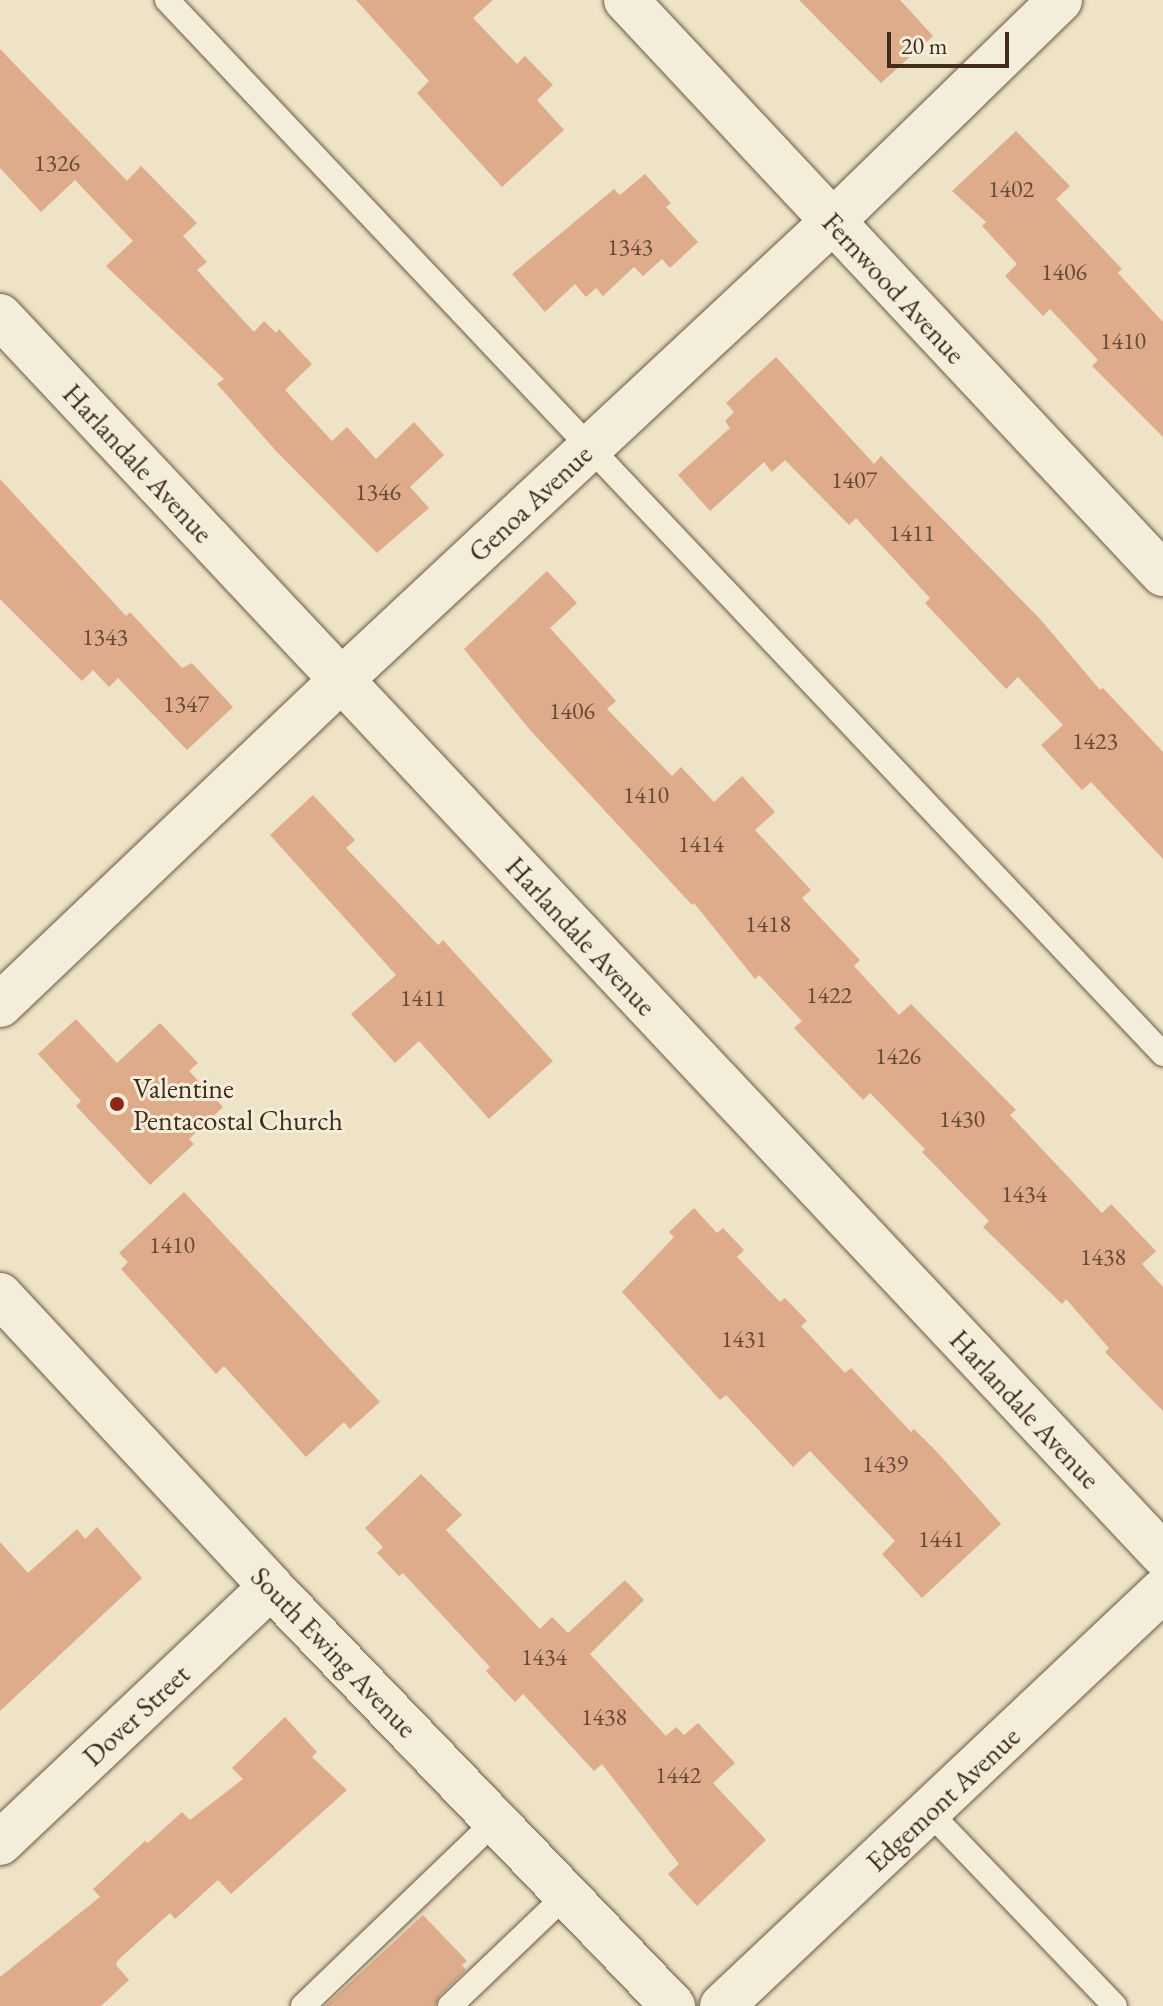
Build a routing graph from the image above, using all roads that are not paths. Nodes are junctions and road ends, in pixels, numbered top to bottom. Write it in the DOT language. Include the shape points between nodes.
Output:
graph roads {
  1 [pos="167,0"];
  2 [pos="626,0"];
  3 [pos="1060,0"];
  4 [pos="832,222"];
  5 [pos="0,316"];
  6 [pos="589,447"];
  7 [pos="1163,574"];
  8 [pos="341,680"];
  9 [pos="0,1005"];
  10 [pos="1163,1054"];
  11 [pos="0,1295"];
  12 [pos="1163,1555"];
  13 [pos="271,1587"];
  14 [pos="1163,1590"];
  15 [pos="930,1813"];
  16 [pos="495,1821"];
  17 [pos="0,1843"];
  18 [pos="565,1896"];
  19 [pos="303,2006"];
  20 [pos="450,2006"];
  21 [pos="673,2006"];
  22 [pos="722,2006"];
  23 [pos="1115,2006"];
  1 -- 6 [label="lane"];
  2 -- 4 [label="street, Fernwood Avenue"];
  3 -- 4 [label="street, Genoa Avenue"];
  4 -- 6 [label="street, Genoa Avenue"];
  4 -- 7 [label="street, Fernwood Avenue"];
  5 -- 8 [label="street, Harlandale Avenue"];
  6 -- 8 [label="street, Genoa Avenue"];
  6 -- 10 [label="lane"];
  8 -- 9 [label="street, Genoa Avenue"];
  8 -- 12 [label="street, Harlandale Avenue"];
  11 -- 13 [label="street, South Ewing Avenue"];
  13 -- 16 [label="street, South Ewing Avenue"];
  13 -- 17 [label="street, Dover Street"];
  14 -- 15 [label="street, Edgemont Avenue"];
  15 -- 22 [label="street, Edgemont Avenue"];
  15 -- 23 [label="lane"];
  16 -- 18 [label="street, South Ewing Avenue"];
  16 -- 19 [label="lane"];
  18 -- 20 [label="lane"];
  18 -- 21 [label="street, South Ewing Avenue"];
}
